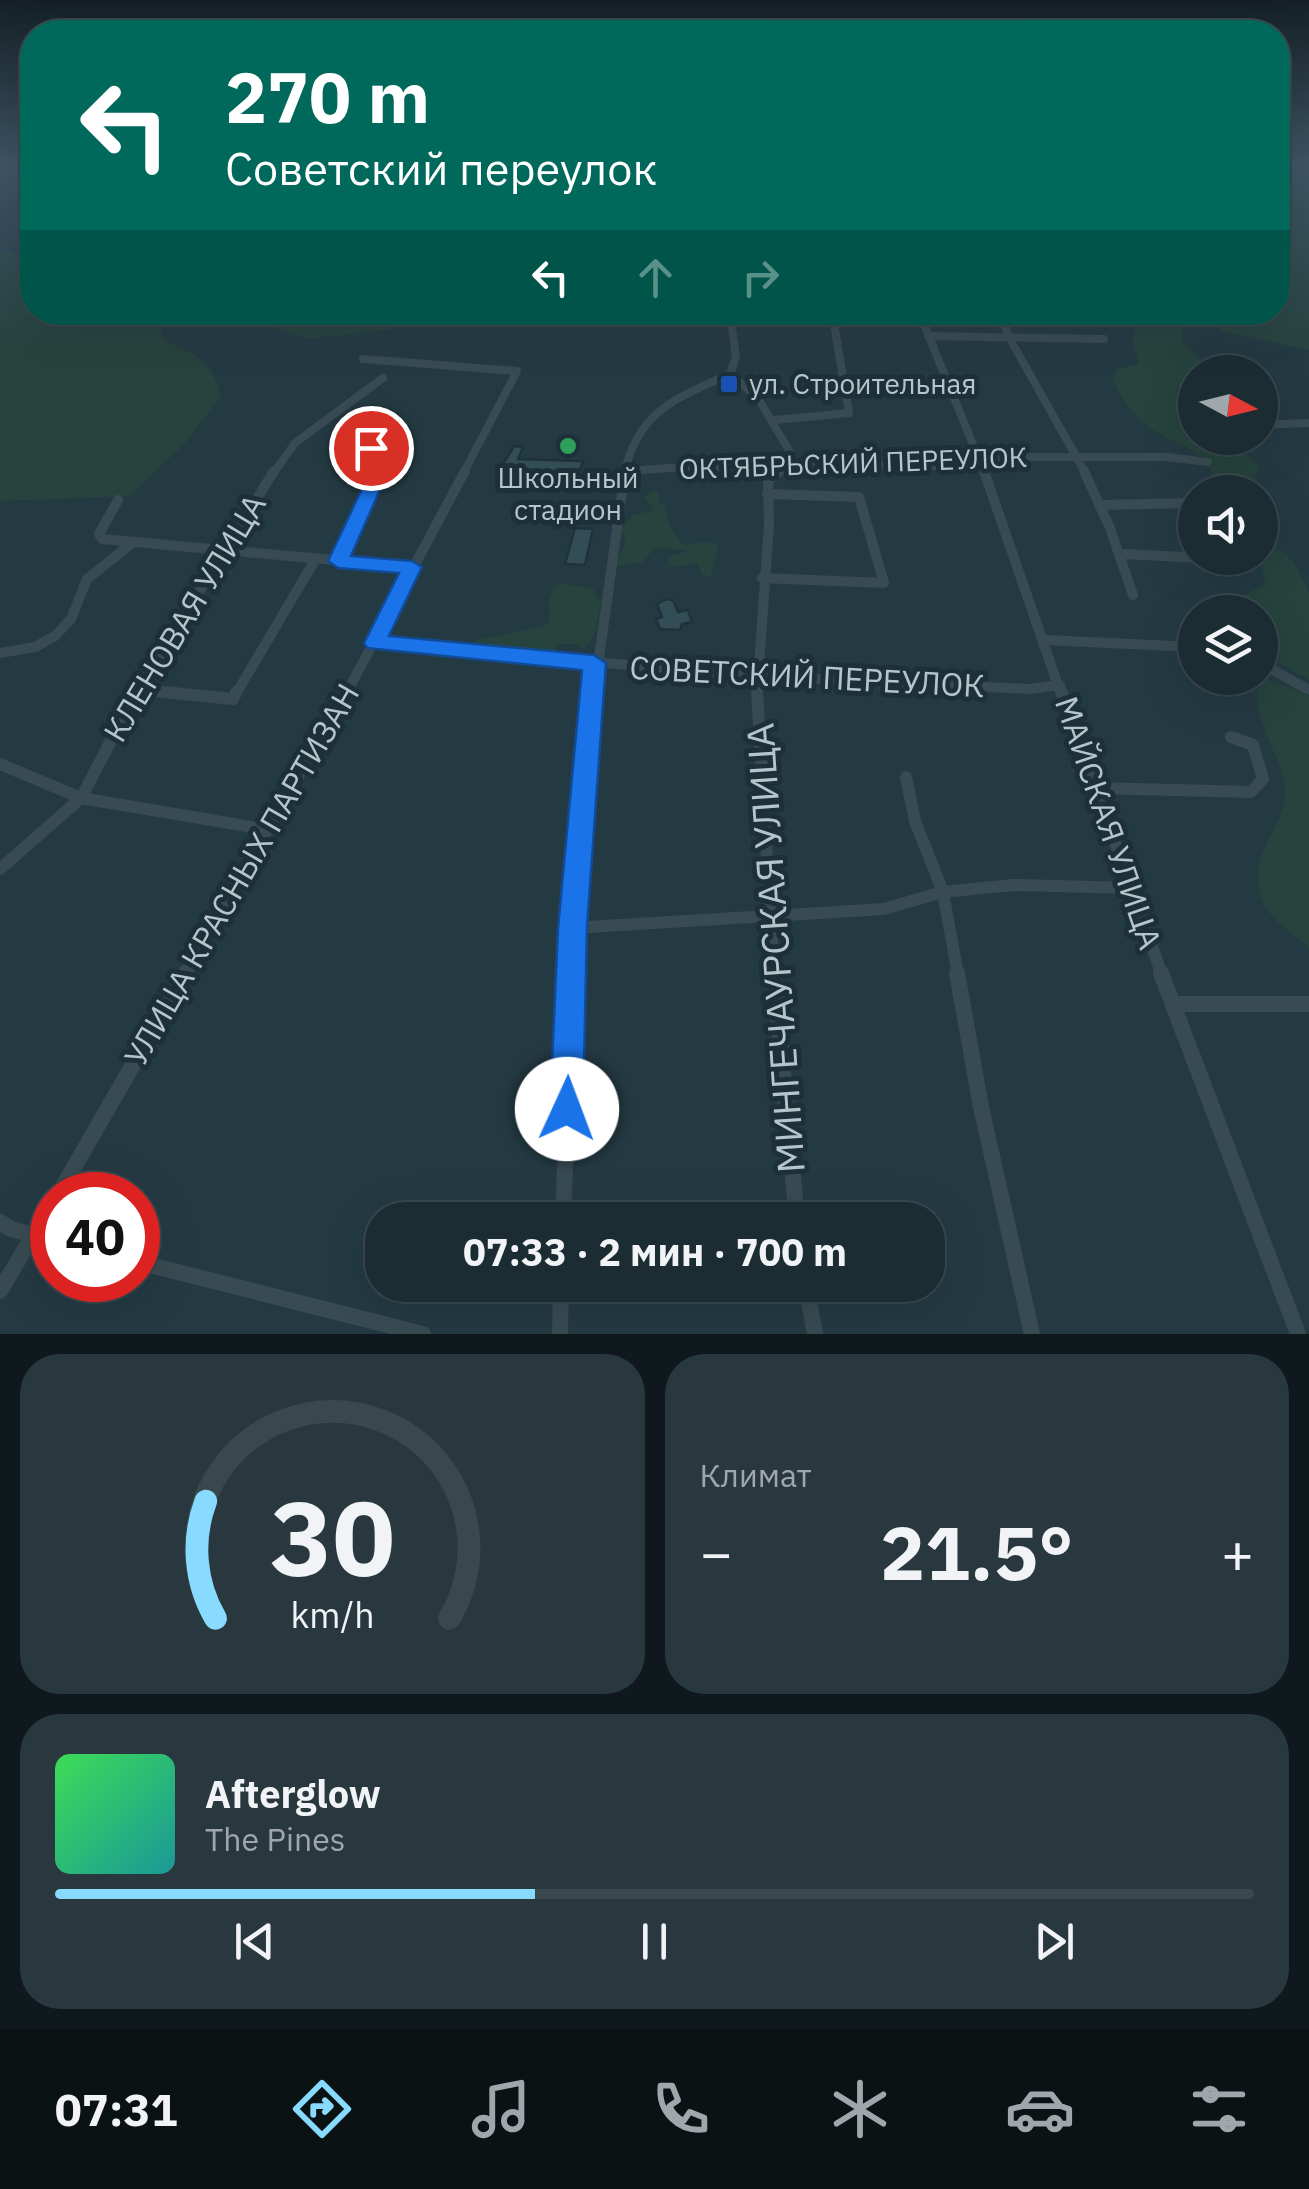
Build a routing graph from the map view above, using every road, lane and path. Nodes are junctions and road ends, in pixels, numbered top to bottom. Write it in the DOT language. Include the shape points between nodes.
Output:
graph roads {
  1 [pos="732,325"];
  2 [pos="834,325"];
  3 [pos="923,325"];
  4 [pos="1005,325"];
  5 [pos="928,336"];
  6 [pos="1104,338"];
  7 [pos="1010,340"];
  8 [pos="363,358"];
  9 [pos="730,374"];
  10 [pos="383,378"];
  11 [pos="775,420"];
  12 [pos="385,421"];
  13 [pos="1309,423"];
  14 [pos="1278,424"];
  15 [pos="1078,459"];
  16 [pos="1208,462"];
  17 [pos="981,463"];
  18 [pos="626,471"];
  19 [pos="780,471"];
  20 [pos="767,494"];
  21 [pos="118,500"];
  22 [pos="1178,503"];
  23 [pos="1101,504"];
  24 [pos="131,544"];
  25 [pos="225,552"];
  26 [pos="1122,554"];
  27 [pos="1178,557"];
  28 [pos="315,560"];
  29 [pos="338,561"];
  30 [pos="412,567"];
  31 [pos="762,578"];
  32 [pos="1133,595"];
  33 [pos="1045,640"];
  34 [pos="375,643"];
  35 [pos="1178,646"];
  36 [pos="2,655"];
  37 [pos="594,663"];
  38 [pos="1278,674"];
  39 [pos="756,676"];
  40 [pos="1060,686"];
  41 [pos="138,690"];
  42 [pos="1309,690"];
  43 [pos="1231,737"];
  44 [pos="0,764"];
  45 [pos="906,777"];
  46 [pos="1095,788"];
  47 [pos="81,798"];
  48 [pos="270,830"];
  49 [pos="0,868"];
  50 [pos="1129,888"];
  51 [pos="943,892"];
  52 [pos="769,919"];
  53 [pos="572,928"];
  54 [pos="1173,1004"];
  55 [pos="1309,1004"];
  56 [pos="71,1172"];
  57 [pos="564,1202"];
  58 [pos="795,1202"];
  59 [pos="0,1222"];
  60 [pos="30,1233"];
  61 [pos="30,1254"];
  62 [pos="160,1268"];
  63 [pos="0,1291"];
  64 [pos="561,1302"];
  65 [pos="809,1302"];
  66 [pos="423,1334"];
  67 [pos="560,1334"];
  68 [pos="815,1334"];
  69 [pos="1032,1334"];
  70 [pos="1298,1334"];
  1 -- 9 [label="street" via="736,356"];
  2 -- 11 [label="street" via="849,413"];
  3 -- 5 [label="street, МАЙСКАЯ УЛИЦА"];
  4 -- 7 [label="street"];
  5 -- 7 [label="street"];
  5 -- 17 [label="street, МАЙСКАЯ УЛИЦА"];
  6 -- 7 [label="street"];
  7 -- 15 [label="street"];
  8 -- 30 [label="street, УЛИЦА КРАСНЫХ ПАРТИЗАН" via="517,371"];
  9 -- 11 [label="street"];
  9 -- 18 [label="street" via="689,388 655,415 635,438"];
  10 -- 25 [label="street, КЛЕНОВАЯ УЛИЦА" via="295,443"];
  11 -- 19 [label="street" via="790,452"];
  12 -- 29 [label="street" via="371,448 377,476"];
  13 -- 14 [label="street"];
  15 -- 16 [label="street, ОКТЯБРЬСКИЙ ПЕРЕУЛОК"];
  15 -- 17 [label="street, ОКТЯБРЬСКИЙ ПЕРЕУЛОК" via="994,457"];
  15 -- 23 [label="street"];
  17 -- 19 [label="street, ОКТЯБРЬСКИЙ ПЕРЕУЛОК"];
  17 -- 33 [label="street, МАЙСКАЯ УЛИЦА"];
  18 -- 19 [label="street, ОКТЯБРЬСКИЙ ПЕРЕУЛОК"];
  18 -- 37 [label="street"];
  19 -- 20 [label="street" via="768,480"];
  20 -- 31 [label="street, МИНГЕЧАУРСКАЯ УЛИЦА"];
  20 -- 31 [label="street" via="859,497 884,582"];
  21 -- 24 [label="street" via="99,534"];
  22 -- 23 [label="street"];
  23 -- 26 [label="street"];
  24 -- 25 [label="street"];
  24 -- 36 [label="street" via="88,578 78,606 52,640"];
  25 -- 28 [label="street"];
  25 -- 41 [label="street, КЛЕНОВАЯ УЛИЦА"];
  26 -- 27 [label="street"];
  26 -- 32 [label="street"];
  28 -- 29 [label="street"];
  28 -- 41 [label="street" via="233,699"];
  29 -- 30 [label="street"];
  30 -- 34 [label="street, УЛИЦА КРАСНЫХ ПАРТИЗАН"];
  31 -- 39 [label="street, МИНГЕЧАУРСКАЯ УЛИЦА"];
  33 -- 35 [label="street"];
  33 -- 40 [label="street, МАЙСКАЯ УЛИЦА"];
  34 -- 37 [label="street, СОВЕТСКИЙ ПЕРЕУЛОК"];
  34 -- 48 [label="street, УЛИЦА КРАСНЫХ ПАРТИЗАН"];
  37 -- 39 [label="street, СОВЕТСКИЙ ПЕРЕУЛОК"];
  37 -- 53 [label="street"];
  38 -- 42 [label="street"];
  39 -- 40 [label="street, СОВЕТСКИЙ ПЕРЕУЛОК"];
  39 -- 52 [label="street, МИНГЕЧАУРСКАЯ УЛИЦА"];
  40 -- 46 [label="street, МАЙСКАЯ УЛИЦА"];
  41 -- 47 [label="street, КЛЕНОВАЯ УЛИЦА"];
  43 -- 46 [label="street" via="1253,744 1262,766 1263,779 1251,792"];
  44 -- 47 [label="street"];
  45 -- 51 [label="street"];
  46 -- 50 [label="street, МАЙСКАЯ УЛИЦА"];
  47 -- 48 [label="street"];
  47 -- 49 [label="street, КЛЕНОВАЯ УЛИЦА"];
  48 -- 56 [label="street, УЛИЦА КРАСНЫХ ПАРТИЗАН"];
  50 -- 51 [label="street" via="1014,885"];
  50 -- 54 [label="street, МАЙСКАЯ УЛИЦА"];
  51 -- 52 [label="street" via="884,909"];
  51 -- 69 [label="street" via="981,1107"];
  52 -- 53 [label="street"];
  52 -- 58 [label="street, МИНГЕЧАУРСКАЯ УЛИЦА"];
  53 -- 57 [label="street"];
  54 -- 55 [label="street"];
  54 -- 70 [label="street, МАЙСКАЯ УЛИЦА"];
  59 -- 60 [label="street"];
  61 -- 63 [label="street"];
  62 -- 66 [label="street"];
  64 -- 67 [label="street"];
  65 -- 68 [label="street"];
}
